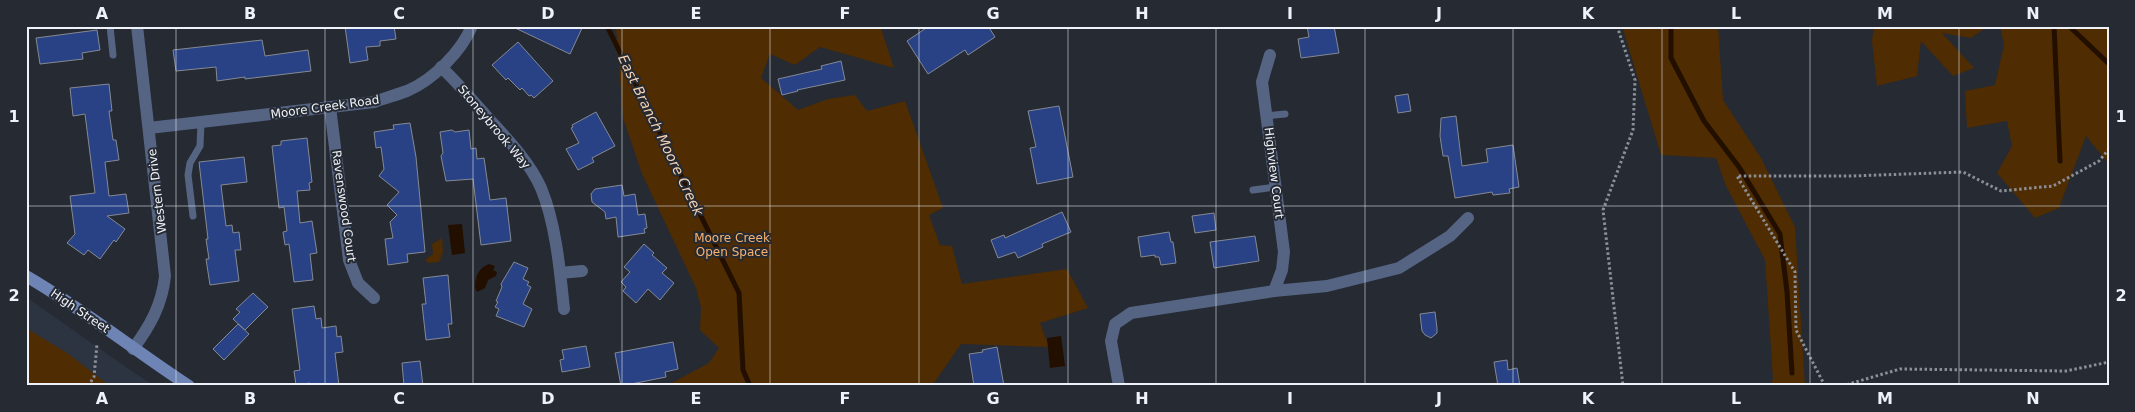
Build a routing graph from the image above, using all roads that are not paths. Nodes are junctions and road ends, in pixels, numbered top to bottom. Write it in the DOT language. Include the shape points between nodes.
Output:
graph roads {
  1 [pos="110,26"];
  2 [pos="137,26"];
  3 [pos="472,26"];
  4 [pos="113,55"];
  5 [pos="1270,55"];
  6 [pos="441,67"];
  7 [pos="330,107"];
  8 [pos="1285,114"];
  9 [pos="1266,116"];
  10 [pos="201,123"];
  11 [pos="149,128"];
  12 [pos="1276,187"];
  13 [pos="1253,190"];
  14 [pos="193,216"];
  15 [pos="1468,218"];
  16 [pos="582,272"];
  17 [pos="560,273"];
  18 [pos="26,276"];
  19 [pos="1274,291"];
  20 [pos="374,298"];
  21 [pos="564,309"];
  22 [pos="133,349"];
  23 [pos="188,386"];
  24 [pos="1119,386"];
  1 -- 4 [label="lane"];
  2 -- 11 [label="street, Western Drive"];
  3 -- 6 [label="street, Moore Creek Road"];
  5 -- 9 [label="street, Highview Court" via="1262,82"];
  6 -- 7 [label="street, Moore Creek Road" via="408,91 374,102"];
  6 -- 17 [label="street, Stoneybrook Way" via="510,143 541,188"];
  7 -- 10 [label="street, Moore Creek Road"];
  7 -- 20 [label="street, Ravenswood Court" via="349,260 358,283"];
  8 -- 9 [label="lane"];
  9 -- 12 [label="street, Highview Court"];
  10 -- 11 [label="street, Moore Creek Road"];
  10 -- 14 [label="lane" via="200,146 190,163 188,175"];
  11 -- 22 [label="street, Western Drive" via="165,276 154,316"];
  12 -- 13 [label="lane"];
  12 -- 19 [label="street, Highview Court" via="1284,252 1282,270"];
  15 -- 19 [label="street" via="1450,236 1399,268 1327,286"];
  16 -- 17 [label="street"];
  17 -- 21 [label="street, Stoneybrook Way"];
  18 -- 22 [label="main road, High Street" via="92,317"];
  19 -- 24 [label="street" via="1131,313 1115,324 1111,341"];
  22 -- 23 [label="main road, High Street"];
}
